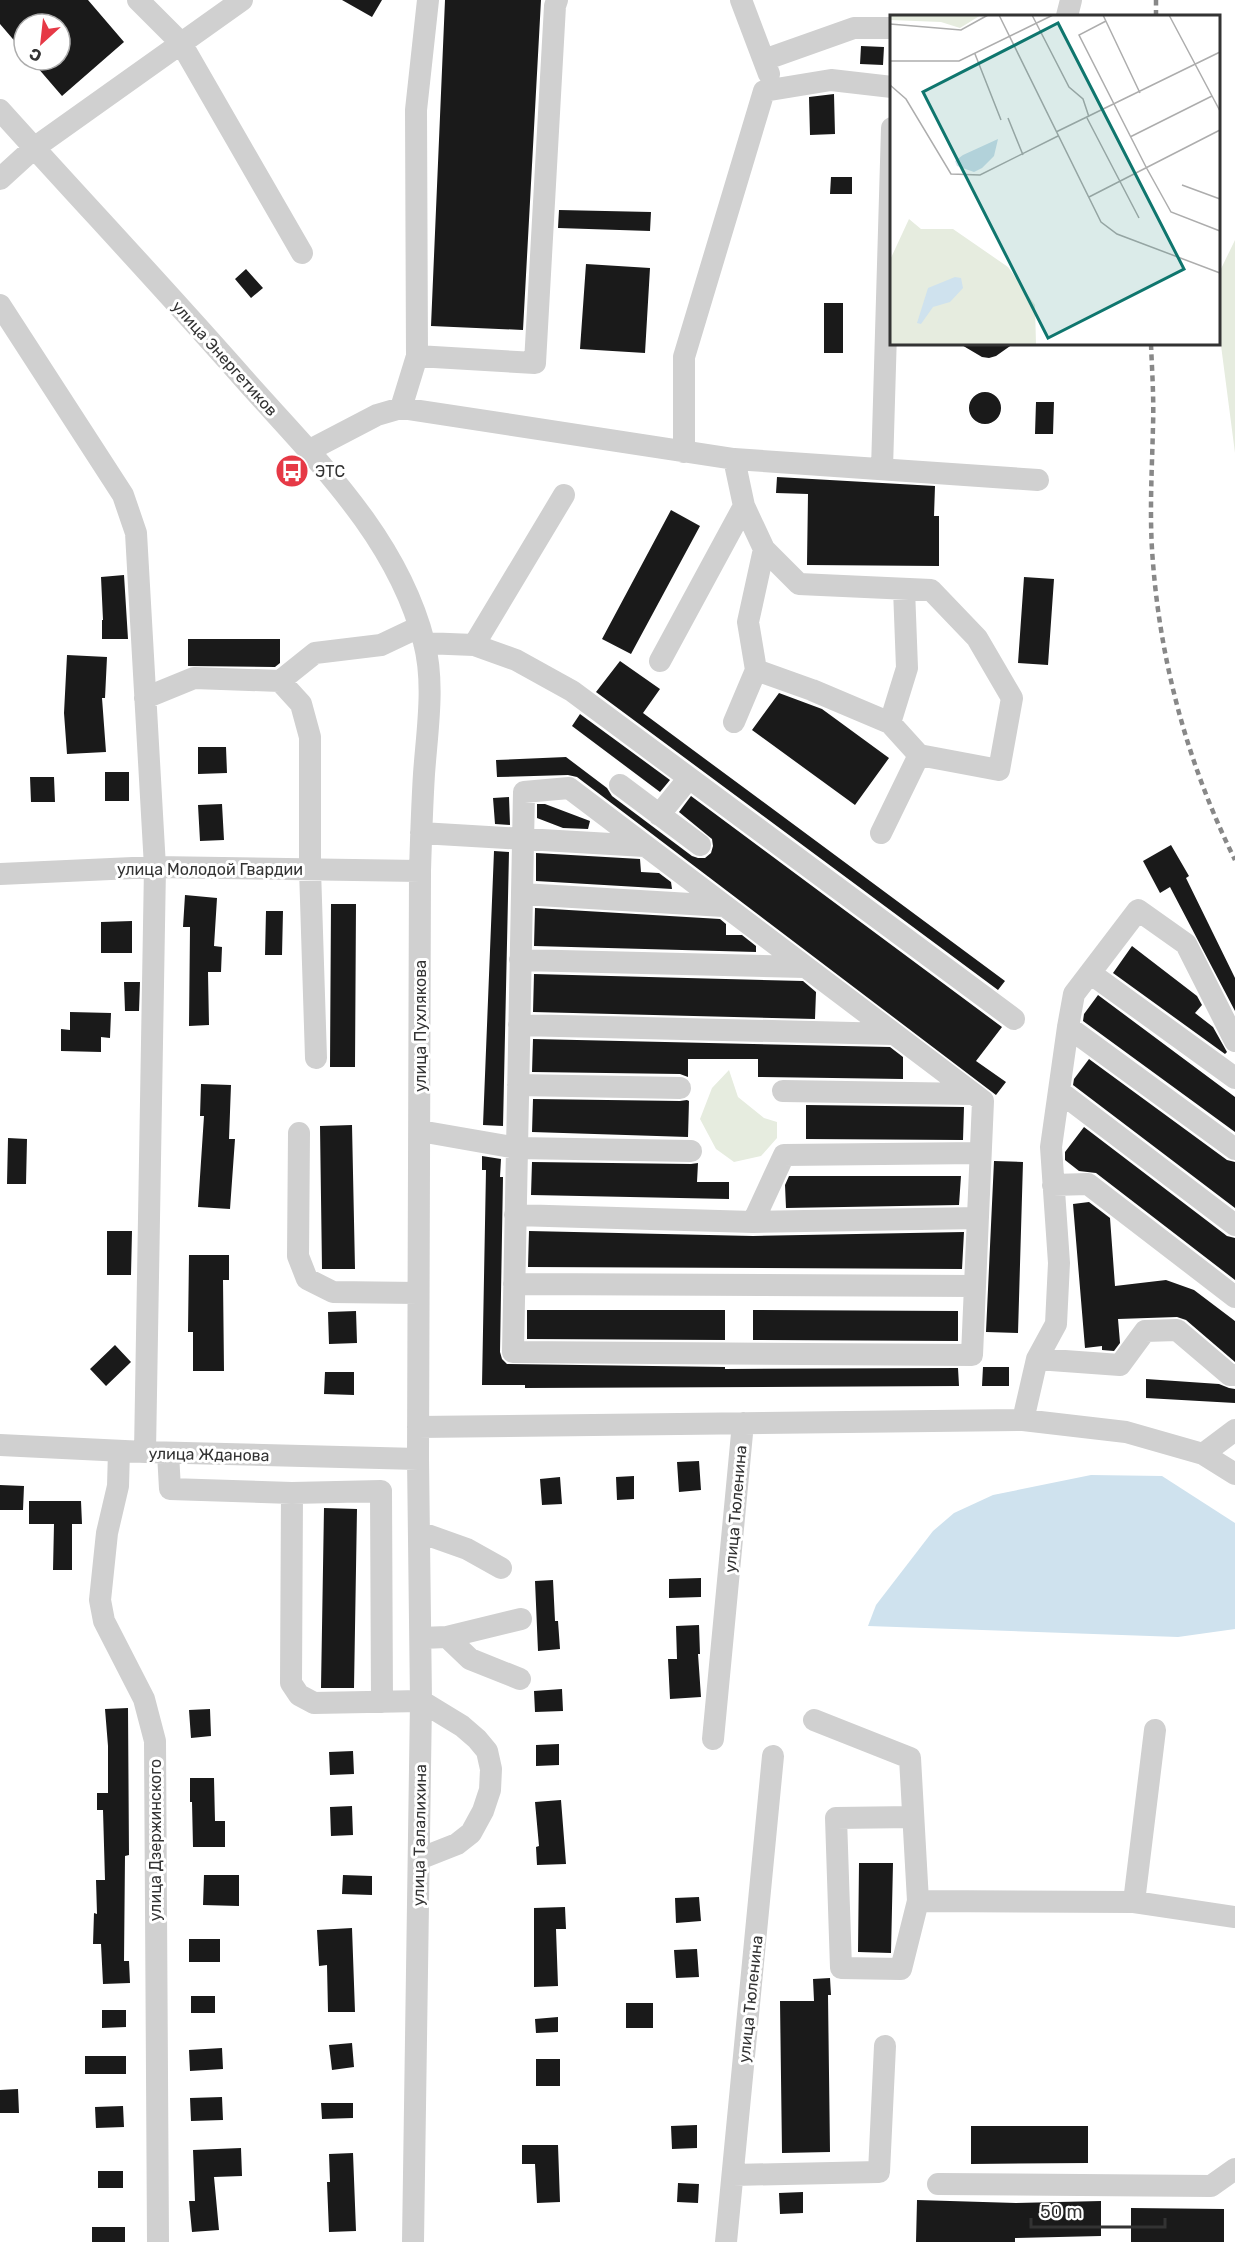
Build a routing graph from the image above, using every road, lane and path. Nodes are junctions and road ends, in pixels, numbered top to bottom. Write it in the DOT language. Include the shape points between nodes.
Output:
graph roads {
  1 [pos="138,0"];
  2 [pos="242,0"];
  3 [pos="428,0"];
  4 [pos="557,0"];
  5 [pos="741,0"];
  6 [pos="1071,0"];
  7 [pos="1067,15"];
  8 [pos="890,28"];
  9 [pos="181,43"];
  10 [pos="764,60"];
  11 [pos="890,87"];
  12 [pos="775,90"];
  13 [pos="0,110"];
  14 [pos="34,148"];
  15 [pos="0,179"];
  16 [pos="302,253"];
  17 [pos="890,260"];
  18 [pos="0,305"];
  19 [pos="417,356"];
  20 [pos="401,408"];
  21 [pos="308,451"];
  22 [pos="684,452"];
  23 [pos="734,459"];
  24 [pos="882,469"];
  25 [pos="1038,480"];
  26 [pos="564,495"];
  27 [pos="744,506"];
  28 [pos="764,549"];
  29 [pos="904,589"];
  30 [pos="422,635"];
  31 [pos="474,645"];
  32 [pos="660,661"];
  33 [pos="756,670"];
  34 [pos="280,681"];
  35 [pos="145,698"];
  36 [pos="734,722"];
  37 [pos="890,723"];
  38 [pos="919,755"];
  39 [pos="689,778"];
  40 [pos="620,785"];
  41 [pos="659,815"];
  42 [pos="421,833"];
  43 [pos="881,833"];
  44 [pos="523,840"];
  45 [pos="700,845"];
  46 [pos="645,846"];
  47 [pos="155,867"];
  48 [pos="309,869"];
  49 [pos="420,871"];
  50 [pos="0,874"];
  51 [pos="522,894"];
  52 [pos="724,906"];
  53 [pos="520,960"];
  54 [pos="805,968"];
  55 [pos="1090,973"];
  56 [pos="1014,1019"];
  57 [pos="519,1025"];
  58 [pos="1068,1027"];
  59 [pos="893,1034"];
  60 [pos="1235,1041"];
  61 [pos="316,1058"];
  62 [pos="1235,1078"];
  63 [pos="518,1085"];
  64 [pos="680,1088"];
  65 [pos="783,1091"];
  66 [pos="1060,1092"];
  67 [pos="973,1094"];
  68 [pos="420,1131"];
  69 [pos="299,1132"];
  70 [pos="517,1148"];
  71 [pos="1235,1149"];
  72 [pos="691,1150"];
  73 [pos="980,1153"];
  74 [pos="1053,1185"];
  75 [pos="515,1215"];
  76 [pos="978,1218"];
  77 [pos="753,1222"];
  78 [pos="1235,1225"];
  79 [pos="514,1284"];
  80 [pos="975,1286"];
  81 [pos="418,1293"];
  82 [pos="1235,1297"];
  83 [pos="1037,1359"];
  84 [pos="1235,1375"];
  85 [pos="1023,1420"];
  86 [pos="743,1423"];
  87 [pos="418,1427"];
  88 [pos="1235,1430"];
  89 [pos="0,1445"];
  90 [pos="119,1451"];
  91 [pos="145,1452"];
  92 [pos="168,1453"];
  93 [pos="1203,1454"];
  94 [pos="417,1459"];
  95 [pos="1235,1474"];
  96 [pos="292,1493"];
  97 [pos="419,1532"];
  98 [pos="501,1568"];
  99 [pos="521,1619"];
  100 [pos="447,1637"];
  101 [pos="421,1638"];
  102 [pos="520,1679"];
  103 [pos="421,1701"];
  104 [pos="382,1702"];
  105 [pos="814,1720"];
  106 [pos="1155,1730"];
  107 [pos="713,1739"];
  108 [pos="773,1756"];
  109 [pos="913,1817"];
  110 [pos="419,1859"];
  111 [pos="918,1901"];
  112 [pos="1134,1902"];
  113 [pos="1235,1917"];
  114 [pos="885,2046"];
  115 [pos="1235,2169"];
  116 [pos="733,2175"];
  117 [pos="938,2184"];
  118 [pos="158,2242"];
  119 [pos="413,2242"];
  120 [pos="726,2242"];
  1 -- 9 [label="street"];
  2 -- 9 [label="street"];
  3 -- 19 [label="street" via="416,110"];
  4 -- 19 [label="street" via="535,363"];
  5 -- 10 [label="street"];
  6 -- 7 [label="street"];
  8 -- 10 [label="street" via="854,28"];
  9 -- 14 [label="street"];
  9 -- 16 [label="street"];
  10 -- 12 [label="street"];
  11 -- 12 [label="street" via="831,80"];
  12 -- 22 [label="street" via="764,92 684,357"];
  13 -- 14 [label="street, улица Энергетиков"];
  14 -- 15 [label="street"];
  14 -- 21 [label="street, улица Энергетиков"];
  17 -- 24 [label="street"];
  18 -- 35 [label="street" via="123,495 136,533"];
  19 -- 20 [label="street"];
  20 -- 21 [label="street" via="377,415"];
  20 -- 22 [label="street"];
  21 -- 30 [label="street, улица Энергетиков" via="381,543"];
  22 -- 23 [label="street"];
  23 -- 24 [label="street"];
  23 -- 27 [label="street"];
  24 -- 25 [label="street"];
  26 -- 31 [label="street"];
  27 -- 28 [label="street"];
  27 -- 32 [label="street"];
  28 -- 29 [label="street" via="799,584"];
  28 -- 33 [label="street" via="748,622"];
  29 -- 37 [label="street" via="907,668"];
  29 -- 38 [label="street" via="931,590 978,638 1012,698 999,770"];
  30 -- 31 [label="street"];
  30 -- 34 [label="street" via="381,645 315,653"];
  30 -- 42 [label="street, улица Пухлякова" via="429,712"];
  31 -- 39 [label="street" via="516,660 572,692"];
  33 -- 36 [label="street"];
  33 -- 37 [label="street"];
  34 -- 35 [label="street" via="194,678"];
  34 -- 48 [label="street" via="301,704 310,737"];
  35 -- 47 [label="street"];
  37 -- 38 [label="street"];
  38 -- 43 [label="street"];
  39 -- 41 [label="street"];
  39 -- 56 [label="street"];
  40 -- 41 [label="street"];
  41 -- 45 [label="street"];
  42 -- 44 [label="street"];
  42 -- 49 [label="street, улица Пухлякова"];
  44 -- 46 [label="street"];
  44 -- 46 [label="street" via="524,792 569,788"];
  44 -- 51 [label="street"];
  46 -- 52 [label="street"];
  47 -- 48 [label="street, улица Молодой Гвардии"];
  47 -- 50 [label="street, улица Молодой Гвардии"];
  47 -- 91 [label="street"];
  48 -- 49 [label="street, улица Молодой Гвардии"];
  48 -- 61 [label="street"];
  49 -- 68 [label="street, улица Пухлякова"];
  51 -- 52 [label="street"];
  51 -- 53 [label="street"];
  52 -- 54 [label="street"];
  53 -- 54 [label="street"];
  53 -- 57 [label="street"];
  54 -- 59 [label="street"];
  55 -- 58 [label="street" via="1074,994"];
  55 -- 60 [label="street" via="1137,910 1186,944"];
  55 -- 62 [label="street"];
  57 -- 59 [label="street"];
  57 -- 63 [label="street"];
  58 -- 66 [label="street"];
  58 -- 71 [label="street"];
  59 -- 67 [label="street"];
  63 -- 64 [label="street"];
  63 -- 70 [label="street"];
  65 -- 67 [label="street"];
  66 -- 74 [label="street" via="1051,1147"];
  66 -- 78 [label="street"];
  67 -- 73 [label="street" via="983,1101"];
  68 -- 70 [label="street"];
  68 -- 81 [label="street, улица Пухлякова"];
  69 -- 81 [label="street" via="298,1256 307,1279 333,1292"];
  70 -- 72 [label="street"];
  70 -- 75 [label="street"];
  73 -- 76 [label="street"];
  73 -- 77 [label="street" via="784,1155"];
  74 -- 82 [label="street" via="1088,1184"];
  74 -- 83 [label="street" via="1059,1263 1056,1324"];
  75 -- 77 [label="street"];
  75 -- 79 [label="street"];
  76 -- 77 [label="street"];
  76 -- 80 [label="street"];
  79 -- 80 [label="street"];
  79 -- 80 [label="street" via="513,1352 960,1355 972,1355"];
  81 -- 87 [label="street, улица Пухлякова"];
  83 -- 84 [label="street" via="1120,1365 1145,1331 1177,1330 1230,1375"];
  83 -- 85 [label="street"];
  85 -- 86 [label="street"];
  85 -- 93 [label="street" via="1126,1432"];
  86 -- 87 [label="street"];
  86 -- 107 [label="street, улица Тюленина"];
  87 -- 94 [label="street, улица Талалихина"];
  88 -- 93 [label="street"];
  89 -- 90 [label="street, улица Жданова"];
  90 -- 91 [label="street, улица Жданова"];
  90 -- 118 [label="street, улица Дзержинского" via="118,1486 106,1533 100,1600 105,1621 144,1699 155,1741"];
  91 -- 92 [label="street, улица Жданова"];
  92 -- 94 [label="street, улица Жданова"];
  92 -- 96 [label="street" via="170,1489"];
  93 -- 95 [label="street"];
  94 -- 97 [label="street, улица Талалихина"];
  96 -- 104 [label="street" via="291,1683 299,1695 314,1703"];
  96 -- 104 [label="street" via="381,1491"];
  97 -- 98 [label="street" via="467,1549"];
  97 -- 101 [label="street, улица Талалихина"];
  99 -- 100 [label="street"];
  100 -- 101 [label="street"];
  100 -- 102 [label="street" via="470,1659"];
  101 -- 103 [label="street, улица Талалихина"];
  103 -- 104 [label="street"];
  103 -- 110 [label="street, улица Талалихина"];
  103 -- 110 [label="street" via="477,1738 487,1751 491,1769 490,1790 471,1833 457,1844"];
  105 -- 109 [label="street" via="910,1758"];
  106 -- 112 [label="street"];
  108 -- 116 [label="street, улица Тюленина"];
  109 -- 111 [label="street"];
  109 -- 111 [label="street" via="836,1818 841,1968 901,1969"];
  110 -- 119 [label="street, улица Талалихина"];
  111 -- 112 [label="street"];
  112 -- 113 [label="street"];
  114 -- 116 [label="street" via="879,2172"];
  115 -- 117 [label="street" via="1211,2186"];
  116 -- 120 [label="street, улица Тюленина"];
}
